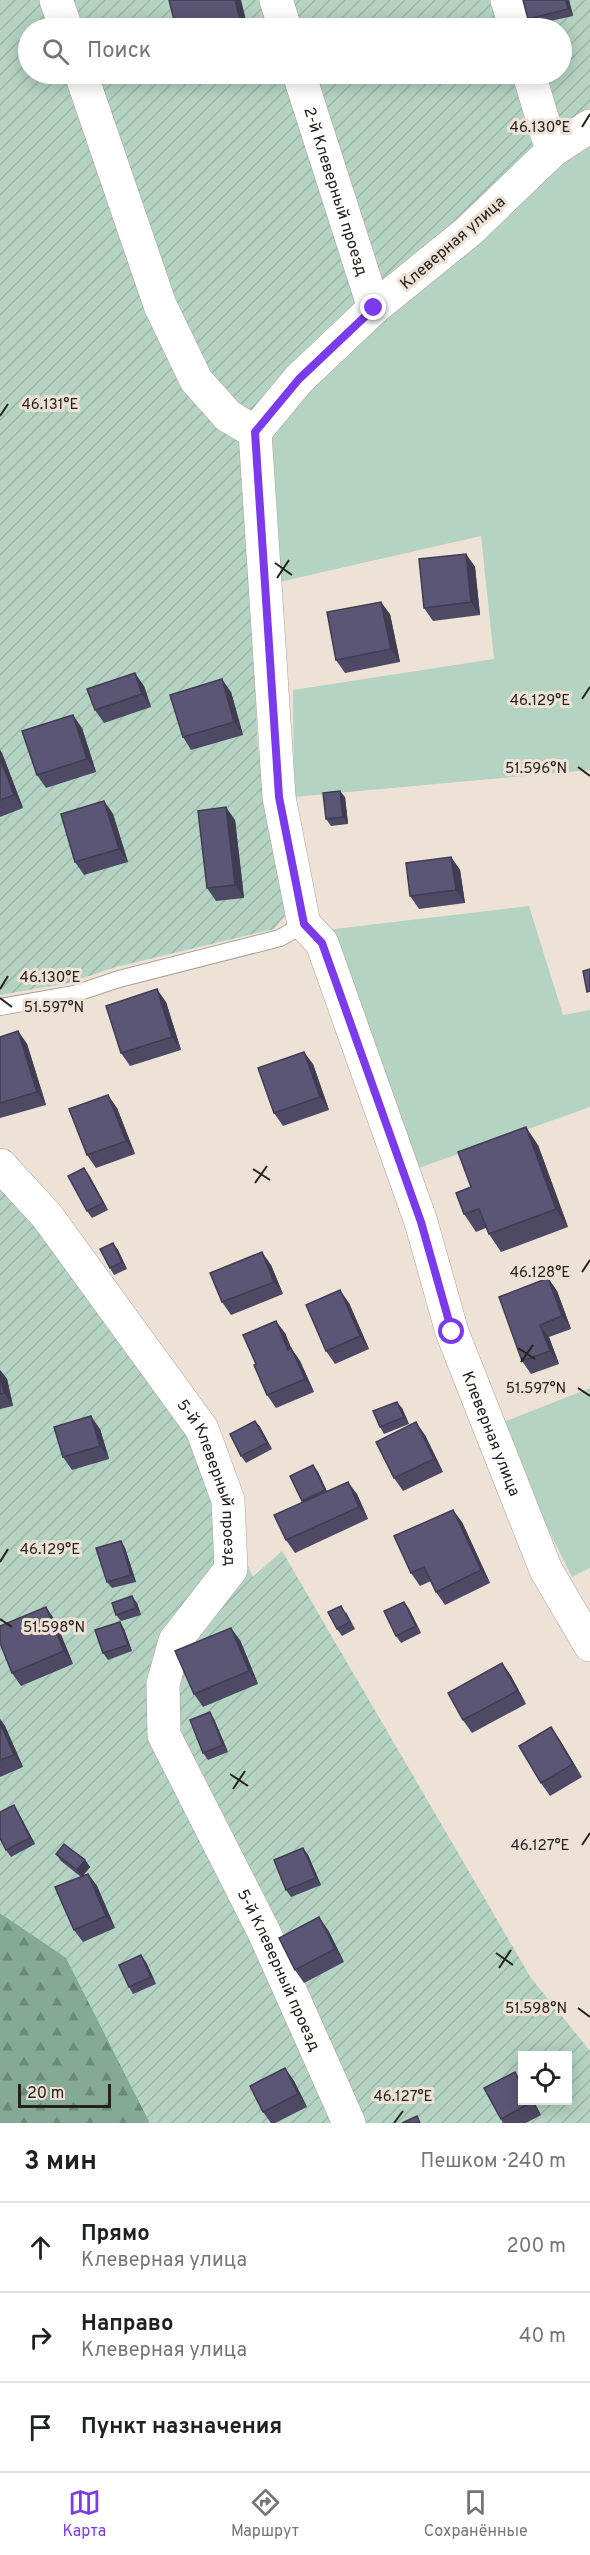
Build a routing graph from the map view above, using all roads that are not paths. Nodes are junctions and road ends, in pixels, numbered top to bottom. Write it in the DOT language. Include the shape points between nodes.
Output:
graph roads {
  1 [pos="56,0"];
  2 [pos="276,0"];
  3 [pos="507,0"];
  4 [pos="62,18"];
  5 [pos="282,18"];
  6 [pos="513,18"];
  7 [pos="84,84"];
  8 [pos="302,84"];
  9 [pos="532,84"];
  10 [pos="590,126"];
  11 [pos="552,151"];
  12 [pos="374,308"];
  13 [pos="255,432"];
  14 [pos="304,924"];
  15 [pos="0,1007"];
  16 [pos="0,1165"];
  17 [pos="590,1646"];
  18 [pos="349,2123"];
  1 -- 4 [label="street"];
  2 -- 5 [label="street"];
  3 -- 6 [label="street"];
  7 -- 13 [label="street" via="160,305 191,370 228,416"];
  8 -- 12 [label="street, 2-й Клеверный проезд"];
  9 -- 11 [label="street"];
  10 -- 11 [label="street, Клеверная улица"];
  11 -- 12 [label="street, Клеверная улица" via="469,231"];
  12 -- 13 [label="street, Клеверная улица" via="299,379"];
  13 -- 14 [label="street, Клеверная улица" via="279,797"];
  14 -- 15 [label="lane" via="280,938 74,994"];
  14 -- 17 [label="street, Клеверная улица" via="322,943 421,1222 452,1332 512,1487 546,1570"];
  16 -- 18 [label="street, 5-й Клеверный проезд" via="48,1216 202,1429 228,1500 231,1569 175,1641 163,1684 164,1735 265,1934"];
}
